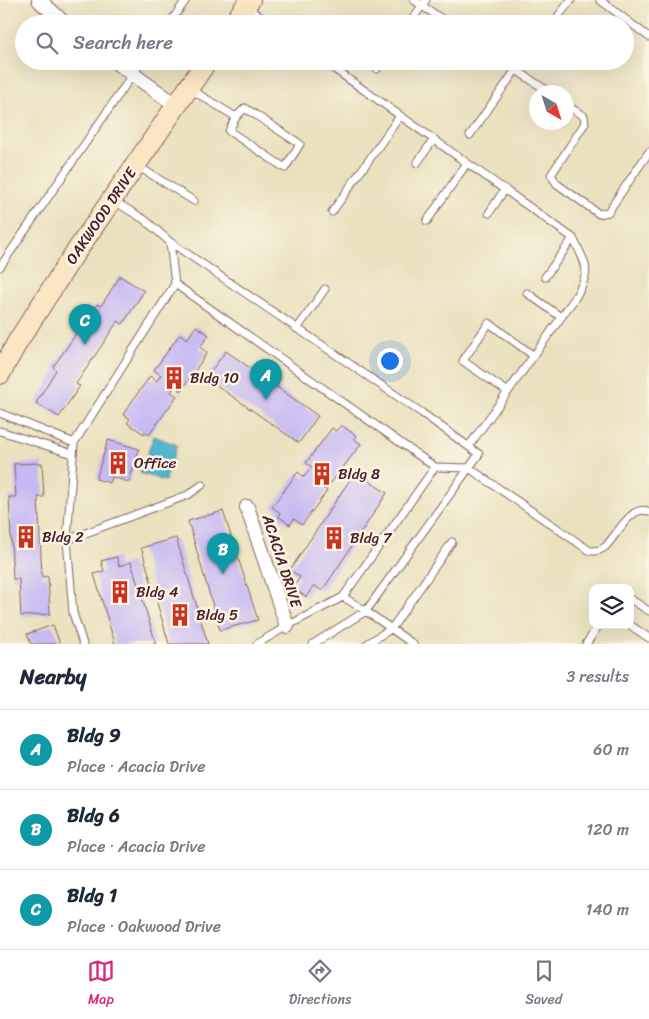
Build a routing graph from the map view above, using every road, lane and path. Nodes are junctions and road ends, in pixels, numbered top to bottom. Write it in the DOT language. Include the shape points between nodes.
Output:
graph roads {
  1 [pos="39,0"];
  2 [pos="186,0"];
  3 [pos="414,0"];
  4 [pos="571,0"];
  5 [pos="600,0"];
  6 [pos="247,3"];
  7 [pos="424,3"];
  8 [pos="55,15"];
  9 [pos="175,15"];
  10 [pos="239,15"];
  11 [pos="260,15"];
  12 [pos="415,15"];
  13 [pos="438,15"];
  14 [pos="559,15"];
  15 [pos="620,15"];
  16 [pos="634,26"];
  17 [pos="649,37"];
  18 [pos="127,70"];
  19 [pos="136,70"];
  20 [pos="201,70"];
  21 [pos="336,70"];
  22 [pos="516,70"];
  23 [pos="133,74"];
  24 [pos="538,85"];
  25 [pos="188,88"];
  26 [pos="176,106"];
  27 [pos="574,110"];
  28 [pos="400,116"];
  29 [pos="236,117"];
  30 [pos="470,135"];
  31 [pos="434,139"];
  32 [pos="649,152"];
  33 [pos="418,163"];
  34 [pos="467,163"];
  35 [pos="135,164"];
  36 [pos="505,189"];
  37 [pos="111,200"];
  38 [pos="194,200"];
  39 [pos="332,212"];
  40 [pos="488,213"];
  41 [pos="427,221"];
  42 [pos="572,238"];
  43 [pos="170,242"];
  44 [pos="0,267"];
  45 [pos="545,277"];
  46 [pos="175,284"];
  47 [pos="325,290"];
  48 [pos="527,293"];
  49 [pos="561,316"];
  50 [pos="297,329"];
  51 [pos="534,356"];
  52 [pos="0,374"];
  53 [pos="508,392"];
  54 [pos="0,413"];
  55 [pos="0,431"];
  56 [pos="74,443"];
  57 [pos="469,446"];
  58 [pos="73,454"];
  59 [pos="435,467"];
  60 [pos="469,468"];
  61 [pos="202,485"];
  62 [pos="649,503"];
  63 [pos="247,507"];
  64 [pos="646,512"];
  65 [pos="66,540"];
  66 [pos="452,542"];
  67 [pos="343,597"];
  68 [pos="634,602"];
  69 [pos="366,611"];
  70 [pos="649,611"];
  71 [pos="287,626"];
  72 [pos="392,628"];
  73 [pos="634,628"];
  74 [pos="596,629"];
  75 [pos="649,638"];
  76 [pos="83,644"];
  77 [pos="257,644"];
  78 [pos="313,644"];
  79 [pos="367,644"];
  80 [pos="413,644"];
  81 [pos="586,644"];
  1 -- 8 [label="street"];
  2 -- 9 [label="lane"];
  3 -- 7 [label="lane"];
  4 -- 14 [label="lane"];
  5 -- 15 [label="lane"];
  6 -- 10 [label="street"];
  6 -- 11 [label="lane"];
  7 -- 12 [label="lane"];
  7 -- 13 [label="lane"];
  16 -- 17 [label="lane"];
  18 -- 23 [label="street"];
  19 -- 23 [label="lane"];
  20 -- 25 [label="street, OAKWOOD DRIVE"];
  21 -- 28 [label="lane"];
  22 -- 24 [label="lane"];
  22 -- 30 [label="lane"];
  23 -- 26 [label="street"];
  23 -- 44 [label="lane"];
  25 -- 26 [label="street, OAKWOOD DRIVE"];
  25 -- 29 [label="lane"];
  26 -- 35 [label="street, OAKWOOD DRIVE"];
  27 -- 32 [label="lane" via="584,116 585,123 551,175 558,184 599,214 608,212"];
  28 -- 31 [label="lane"];
  28 -- 39 [label="lane"];
  29 -- 29 [label="lane" via="229,130 285,168 300,144 245,108"];
  31 -- 33 [label="lane"];
  31 -- 34 [label="lane"];
  34 -- 36 [label="lane"];
  34 -- 41 [label="lane"];
  35 -- 37 [label="street, OAKWOOD DRIVE"];
  35 -- 38 [label="lane"];
  36 -- 40 [label="lane"];
  36 -- 42 [label="lane"];
  37 -- 43 [label="lane" via="145,220"];
  37 -- 52 [label="street, OAKWOOD DRIVE" via="18,340"];
  42 -- 45 [label="lane"];
  42 -- 49 [label="lane" via="586,272 575,298"];
  43 -- 46 [label="lane"];
  43 -- 50 [label="lane"];
  46 -- 56 [label="lane"];
  46 -- 59 [label="lane"];
  47 -- 50 [label="lane"];
  48 -- 49 [label="lane"];
  49 -- 51 [label="lane"];
  50 -- 57 [label="lane"];
  51 -- 53 [label="lane"];
  51 -- 53 [label="lane" via="489,323 463,361"];
  53 -- 57 [label="lane"];
  54 -- 56 [label="lane"];
  55 -- 58 [label="lane"];
  56 -- 58 [label="lane"];
  57 -- 60 [label="lane" via="479,454"];
  58 -- 65 [label="lane"];
  59 -- 60 [label="lane"];
  59 -- 67 [label="lane"];
  60 -- 64 [label="lane" via="590,551 605,547 629,517"];
  60 -- 69 [label="lane"];
  61 -- 65 [label="lane" via="188,495"];
  62 -- 64 [label="lane"];
  63 -- 71 [label="street, ACACIA DRIVE"];
  65 -- 76 [label="lane" via="73,613"];
  66 -- 72 [label="lane"];
  67 -- 69 [label="lane"];
  67 -- 71 [label="lane"];
  68 -- 70 [label="lane"];
  69 -- 72 [label="lane"];
  69 -- 78 [label="lane"];
  71 -- 77 [label="lane"];
  72 -- 79 [label="lane"];
  72 -- 80 [label="lane"];
  73 -- 75 [label="lane"];
  74 -- 81 [label="lane"];
}
